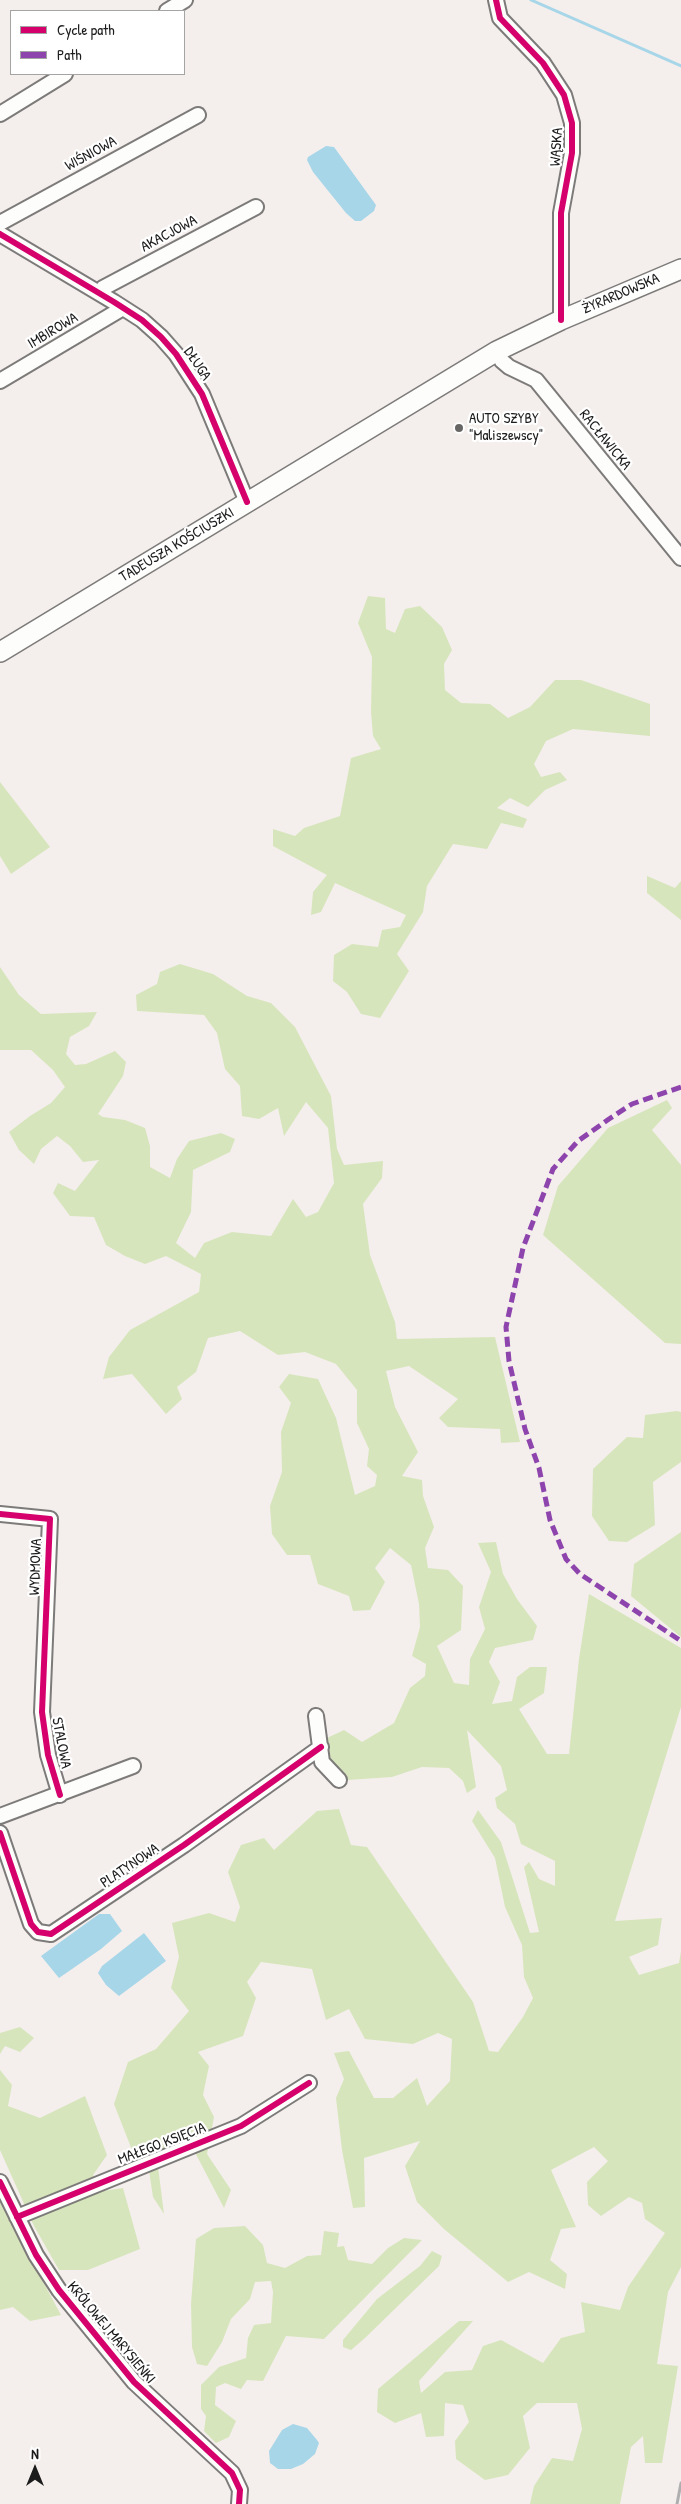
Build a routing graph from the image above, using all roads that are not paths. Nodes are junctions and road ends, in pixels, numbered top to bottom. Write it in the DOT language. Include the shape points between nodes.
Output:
graph roads {
  1 [pos="185,0"];
  2 [pos="496,0"];
  3 [pos="168,10"];
  4 [pos="63,75"];
  5 [pos="0,114"];
  6 [pos="198,115"];
  7 [pos="256,207"];
  8 [pos="0,223"];
  9 [pos="0,234"];
  10 [pos="681,270"];
  11 [pos="99,293"];
  12 [pos="123,308"];
  13 [pos="561,320"];
  14 [pos="489,356"];
  15 [pos="0,381"];
  16 [pos="247,502"];
  17 [pos="681,558"];
  18 [pos="0,652"];
  19 [pos="0,1514"];
  20 [pos="45,1666"];
  21 [pos="316,1716"];
  22 [pos="321,1747"];
  23 [pos="133,1766"];
  24 [pos="339,1780"];
  25 [pos="60,1795"];
  26 [pos="0,1816"];
  27 [pos="0,1833"];
  28 [pos="309,2083"];
  29 [pos="0,2182"];
  30 [pos="17,2217"];
  31 [pos="239,2504"];
  1 -- 3 [label="street"];
  2 -- 13 [label="street, WĄSKA" via="500,18 543,63 564,95 572,123 572,152 561,213"];
  4 -- 5 [label="street"];
  6 -- 8 [label="street, WIŚNIOWA"];
  7 -- 11 [label="street, AKACJOWA"];
  9 -- 11 [label="street, DŁUGA"];
  10 -- 13 [label="main road, ŻYRARDOWSKA"];
  11 -- 12 [label="street, DŁUGA"];
  12 -- 15 [label="street, IMBIROWA"];
  12 -- 16 [label="street, DŁUGA" via="161,337 202,394"];
  13 -- 14 [label="main road, ŻYRARDOWSKA"];
  14 -- 16 [label="main road, TADEUSZA KOŚCIUSZKI"];
  14 -- 17 [label="street, RACŁAWICKA" via="536,380"];
  16 -- 18 [label="main road, TADEUSZA KOŚCIUSZKI"];
  19 -- 20 [label="street, WYDMOWA" via="50,1519"];
  20 -- 25 [label="street, STALOWA" via="42,1712 48,1756"];
  21 -- 22 [label="street"];
  22 -- 24 [label="street" via="322,1762"];
  22 -- 27 [label="street, PLATYNOWA" via="52,1934 38,1932 31,1924"];
  23 -- 25 [label="street"];
  25 -- 26 [label="street"];
  28 -- 30 [label="street, MAŁEGO KSIĘCIA" via="241,2126"];
  29 -- 30 [label="street, KRÓLOWEJ MARYSIEŃKI"];
  30 -- 31 [label="street, KRÓLOWEJ MARYSIEŃKI" via="58,2290 114,2360 166,2414 232,2473 240,2490"];
}
